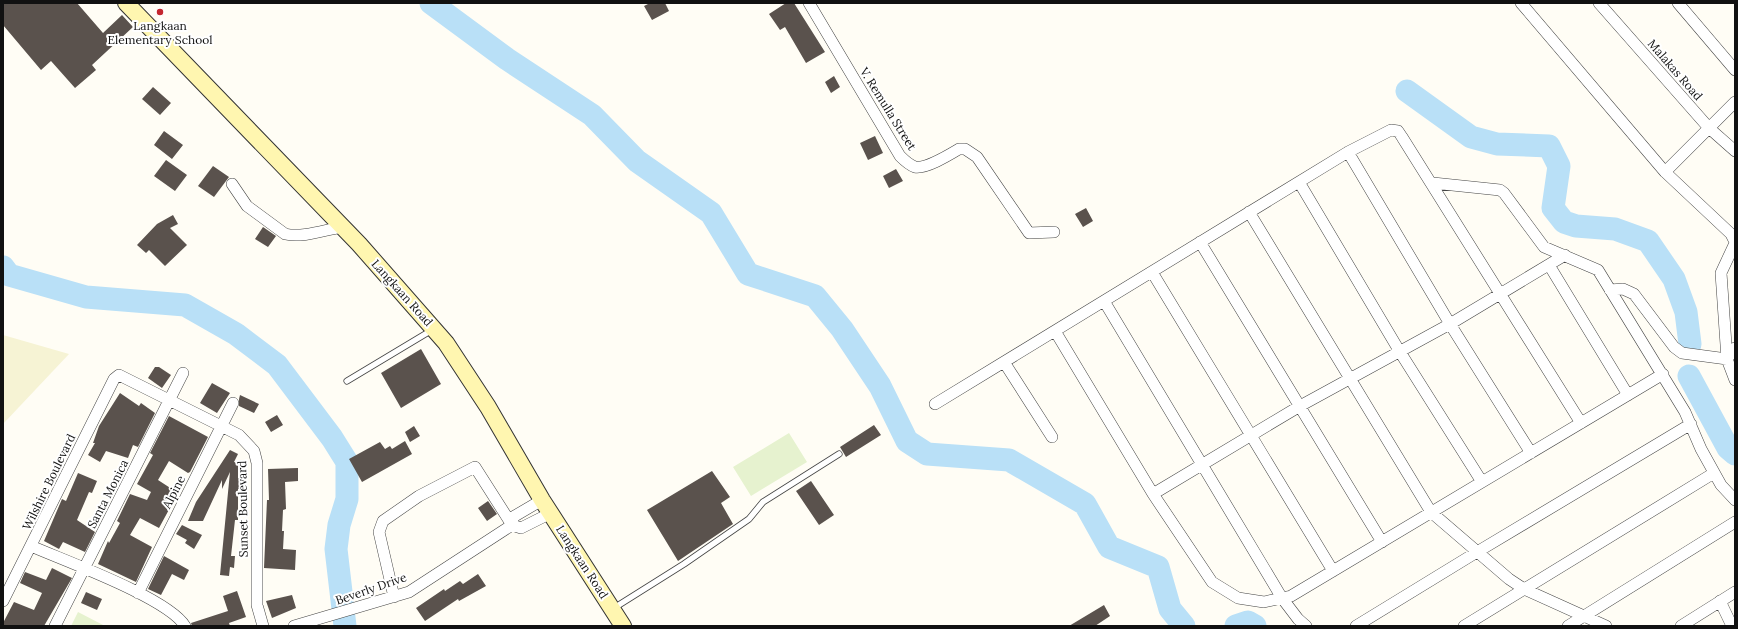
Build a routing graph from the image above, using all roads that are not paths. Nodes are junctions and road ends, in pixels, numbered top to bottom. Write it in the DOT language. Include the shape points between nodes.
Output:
graph roads {
  1 [pos="126,3"];
  2 [pos="809,3"];
  3 [pos="1521,3"];
  4 [pos="1599,3"];
  5 [pos="1678,3"];
  6 [pos="1735,70"];
  7 [pos="1735,102"];
  8 [pos="1709,128"];
  9 [pos="1735,151"];
  10 [pos="1348,152"];
  11 [pos="1665,172"];
  12 [pos="1299,182"];
  13 [pos="232,184"];
  14 [pos="1433,184"];
  15 [pos="1249,212"];
  16 [pos="342,227"];
  17 [pos="1054,232"];
  18 [pos="1200,242"];
  19 [pos="1735,242"];
  20 [pos="1565,255"];
  21 [pos="1549,265"];
  22 [pos="1152,272"];
  23 [pos="1610,290"];
  24 [pos="1502,294"];
  25 [pos="1104,301"];
  26 [pos="1450,324"];
  27 [pos="434,329"];
  28 [pos="1054,331"];
  29 [pos="1735,348"];
  30 [pos="1400,352"];
  31 [pos="1727,359"];
  32 [pos="1004,362"];
  33 [pos="183,373"];
  34 [pos="1663,374"];
  35 [pos="119,375"];
  36 [pos="1350,379"];
  37 [pos="1735,380"];
  38 [pos="347,381"];
  39 [pos="1628,395"];
  40 [pos="169,400"];
  41 [pos="233,403"];
  42 [pos="935,404"];
  43 [pos="1300,406"];
  44 [pos="1581,423"];
  45 [pos="1691,424"];
  46 [pos="222,426"];
  47 [pos="1251,436"];
  48 [pos="1052,437"];
  49 [pos="1531,453"];
  50 [pos="839,454"];
  51 [pos="1203,465"];
  52 [pos="1714,473"];
  53 [pos="1482,482"];
  54 [pos="1153,494"];
  55 [pos="1735,500"];
  56 [pos="546,507"];
  57 [pos="1431,512"];
  58 [pos="1735,522"];
  59 [pos="512,525"];
  60 [pos="1382,542"];
  61 [pos="31,546"];
  62 [pos="1477,552"];
  63 [pos="84,569"];
  64 [pos="1333,571"];
  65 [pos="1524,589"];
  66 [pos="1735,592"];
  67 [pos="138,593"];
  68 [pos="394,597"];
  69 [pos="1282,598"];
  70 [pos="3,601"];
  71 [pos="1720,601"];
  72 [pos="612,609"];
  73 [pos="1585,616"];
  74 [pos="55,626"];
  75 [pos="185,626"];
  76 [pos="263,626"];
  77 [pos="294,626"];
  78 [pos="623,626"];
  79 [pos="1306,626"];
  80 [pos="1356,626"];
  81 [pos="1464,626"];
  82 [pos="1568,626"];
  83 [pos="1606,626"];
  84 [pos="1681,626"];
  85 [pos="1732,626"];
  1 -- 16 [label="street, Langkaan Road"];
  2 -- 17 [label="street, V. Remulla Street" via="900,156 907,163 915,167 924,167 959,149 965,149 977,157 1029,233"];
  3 -- 11 [label="street"];
  4 -- 8 [label="street, Malakas Road"];
  5 -- 6 [label="street"];
  7 -- 8 [label="street"];
  8 -- 9 [label="street, Malakas Road"];
  8 -- 11 [label="street"];
  10 -- 12 [label="street"];
  10 -- 14 [label="street" via="1391,130 1398,131"];
  10 -- 26 [label="street"];
  11 -- 19 [label="street" via="1731,234"];
  12 -- 15 [label="street"];
  12 -- 30 [label="street"];
  13 -- 16 [label="street" via="247,206 285,234 303,235"];
  14 -- 20 [label="street" via="1500,190 1544,247"];
  14 -- 24 [label="street"];
  15 -- 18 [label="street"];
  15 -- 36 [label="street"];
  16 -- 27 [label="street, Langkaan Road"];
  18 -- 22 [label="street"];
  18 -- 43 [label="street"];
  19 -- 31 [label="street" via="1721,270"];
  20 -- 21 [label="street"];
  20 -- 23 [label="street" via="1598,270"];
  21 -- 24 [label="street"];
  21 -- 39 [label="street"];
  22 -- 25 [label="street"];
  22 -- 47 [label="street"];
  23 -- 31 [label="street" via="1623,289 1634,294 1674,347 1682,352"];
  23 -- 34 [label="street"];
  24 -- 26 [label="street"];
  24 -- 44 [label="street"];
  25 -- 28 [label="street"];
  25 -- 51 [label="street"];
  26 -- 30 [label="street"];
  26 -- 49 [label="street"];
  27 -- 38 [label="lane"];
  27 -- 56 [label="street, Langkaan Road" via="488,407"];
  28 -- 32 [label="street"];
  28 -- 54 [label="street"];
  29 -- 31 [label="street"];
  30 -- 36 [label="street"];
  30 -- 53 [label="street"];
  31 -- 37 [label="street"];
  32 -- 42 [label="street"];
  32 -- 48 [label="street"];
  33 -- 40 [label="street, Santa Monica"];
  34 -- 39 [label="street"];
  34 -- 45 [label="street"];
  35 -- 40 [label="street, Sunset Boulevard"];
  35 -- 61 [label="street, Wilshire Boulevard" via="114,379"];
  36 -- 43 [label="street"];
  36 -- 57 [label="street"];
  39 -- 44 [label="street"];
  40 -- 46 [label="street, Sunset Boulevard"];
  40 -- 63 [label="street, Santa Monica"];
  41 -- 46 [label="street, Alpine"];
  43 -- 47 [label="street"];
  43 -- 60 [label="street"];
  44 -- 49 [label="street"];
  45 -- 52 [label="street" via="1700,449"];
  45 -- 62 [label="street"];
  46 -- 67 [label="street, Alpine"];
  46 -- 76 [label="street, Sunset Boulevard" via="247,442 254,451 257,462 257,605"];
  47 -- 51 [label="street"];
  47 -- 64 [label="street"];
  49 -- 53 [label="street"];
  50 -- 72 [label="lane" via="764,502 748,519 684,564"];
  51 -- 54 [label="street"];
  51 -- 69 [label="street"];
  52 -- 55 [label="street"];
  52 -- 65 [label="street"];
  53 -- 57 [label="street"];
  54 -- 69 [label="street" via="1212,582 1238,598 1264,602"];
  56 -- 59 [label="street, Beverly Drive" via="521,528"];
  56 -- 59 [label="street, Beverly Drive" via="513,516"];
  56 -- 72 [label="street, Langkaan Road"];
  57 -- 60 [label="street"];
  57 -- 62 [label="street"];
  58 -- 73 [label="street"];
  59 -- 68 [label="street, Beverly Drive" via="409,592"];
  59 -- 68 [label="street" via="475,467 419,496 383,521 379,532"];
  60 -- 64 [label="street"];
  61 -- 63 [label="street"];
  61 -- 70 [label="street, Wilshire Boulevard"];
  62 -- 65 [label="street"];
  62 -- 80 [label="street"];
  63 -- 67 [label="street"];
  63 -- 74 [label="street, Santa Monica"];
  64 -- 69 [label="street" via="1291,596"];
  65 -- 73 [label="street"];
  65 -- 81 [label="street"];
  66 -- 71 [label="street"];
  67 -- 75 [label="street" via="166,608"];
  68 -- 77 [label="street, Beverly Drive"];
  69 -- 79 [label="street"];
  71 -- 84 [label="street"];
  71 -- 85 [label="street"];
  72 -- 78 [label="street, Langkaan Road"];
  73 -- 82 [label="street"];
  73 -- 83 [label="street"];
}
